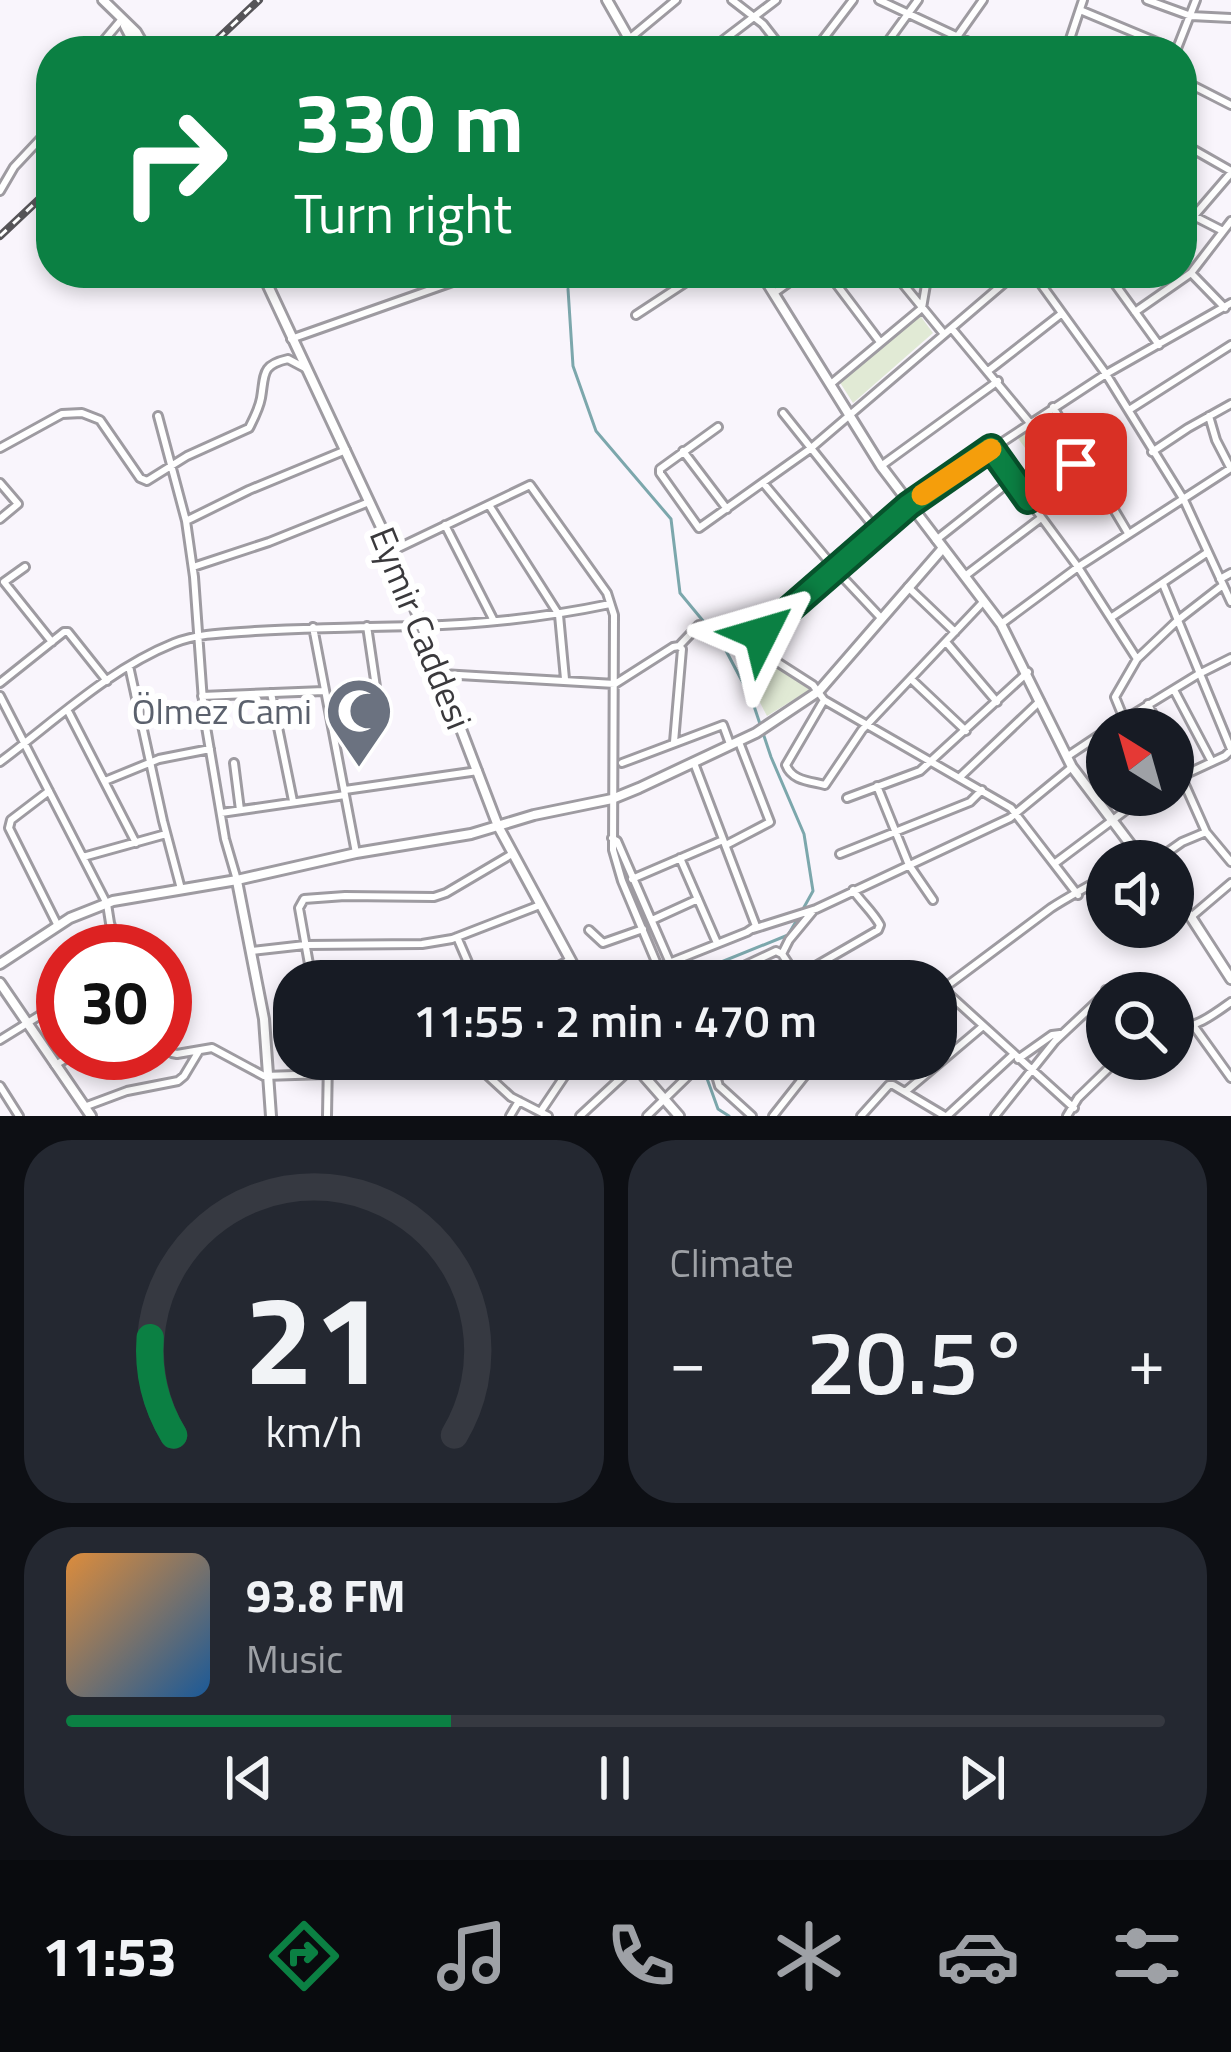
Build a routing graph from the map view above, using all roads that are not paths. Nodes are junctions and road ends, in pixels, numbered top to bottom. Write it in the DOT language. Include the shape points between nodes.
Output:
graph roads {
  1 [pos="103,0"];
  2 [pos="607,0"];
  3 [pos="676,0"];
  4 [pos="732,0"];
  5 [pos="776,0"];
  6 [pos="854,0"];
  7 [pos="880,0"];
  8 [pos="918,0"];
  9 [pos="983,0"];
  10 [pos="1083,0"];
  11 [pos="1147,0"];
  12 [pos="1196,0"];
  13 [pos="1080,10"];
  14 [pos="910,14"];
  15 [pos="1191,16"];
  16 [pos="753,17"];
  17 [pos="1231,18"];
  18 [pos="122,19"];
  19 [pos="108,36"];
  20 [pos="130,36"];
  21 [pos="138,36"];
  22 [pos="627,36"];
  23 [pos="633,36"];
  24 [pos="728,36"];
  25 [pos="772,36"];
  26 [pos="826,36"];
  27 [pos="893,36"];
  28 [pos="956,36"];
  29 [pos="959,36"];
  30 [pos="1071,36"];
  31 [pos="1141,36"];
  32 [pos="1182,36"];
  33 [pos="1197,88"];
  34 [pos="1231,105"];
  35 [pos="36,144"];
  36 [pos="1197,152"];
  37 [pos="1231,172"];
  38 [pos="0,190"];
  39 [pos="1197,214"];
  40 [pos="1197,217"];
  41 [pos="1231,221"];
  42 [pos="1223,231"];
  43 [pos="1197,265"];
  44 [pos="1197,278"];
  45 [pos="269,288"];
  46 [pos="436,288"];
  47 [pos="678,288"];
  48 [pos="771,288"];
  49 [pos="781,288"];
  50 [pos="838,288"];
  51 [pos="907,288"];
  52 [pos="927,288"];
  53 [pos="998,288"];
  54 [pos="1044,288"];
  55 [pos="1118,288"];
  56 [pos="1170,288"];
  57 [pos="774,293"];
  58 [pos="1228,306"];
  59 [pos="922,308"];
  60 [pos="1136,312"];
  61 [pos="1063,313"];
  62 [pos="637,315"];
  63 [pos="948,331"];
  64 [pos="292,339"];
  65 [pos="880,343"];
  66 [pos="1160,345"];
  67 [pos="1231,346"];
  68 [pos="306,368"];
  69 [pos="988,371"];
  70 [pos="1106,374"];
  71 [pos="998,381"];
  72 [pos="832,383"];
  73 [pos="1231,404"];
  74 [pos="1053,407"];
  75 [pos="1130,410"];
  76 [pos="783,413"];
  77 [pos="158,416"];
  78 [pos="851,416"];
  79 [pos="1209,416"];
  80 [pos="1030,423"];
  81 [pos="718,428"];
  82 [pos="0,448"];
  83 [pos="991,448"];
  84 [pos="810,449"];
  85 [pos="346,450"];
  86 [pos="683,451"];
  87 [pos="1152,452"];
  88 [pos="1083,458"];
  89 [pos="172,465"];
  90 [pos="881,466"];
  91 [pos="1231,468"];
  92 [pos="1013,479"];
  93 [pos="0,483"];
  94 [pos="764,484"];
  95 [pos="1028,500"];
  96 [pos="1184,500"];
  97 [pos="370,502"];
  98 [pos="489,505"];
  99 [pos="909,505"];
  100 [pos="727,509"];
  101 [pos="1040,518"];
  102 [pos="0,519"];
  103 [pos="187,521"];
  104 [pos="445,525"];
  105 [pos="878,533"];
  106 [pos="1128,534"];
  107 [pos="939,544"];
  108 [pos="392,551"];
  109 [pos="1208,552"];
  110 [pos="25,567"];
  111 [pos="193,567"];
  112 [pos="1078,567"];
  113 [pos="836,570"];
  114 [pos="1231,573"];
  115 [pos="964,576"];
  116 [pos="1221,582"];
  117 [pos="1163,584"];
  118 [pos="908,587"];
  119 [pos="984,602"];
  120 [pos="1231,602"];
  121 [pos="612,604"];
  122 [pos="559,615"];
  123 [pos="1112,617"];
  124 [pos="882,619"];
  125 [pos="1178,620"];
  126 [pos="494,621"];
  127 [pos="1001,624"];
  128 [pos="367,626"];
  129 [pos="424,626"];
  130 [pos="699,626"];
  131 [pos="313,628"];
  132 [pos="955,632"];
  133 [pos="197,637"];
  134 [pos="52,642"];
  135 [pos="946,642"];
  136 [pos="679,646"];
  137 [pos="1231,658"];
  138 [pos="1137,659"];
  139 [pos="129,666"];
  140 [pos="1028,672"];
  141 [pos="1201,673"];
  142 [pos="442,674"];
  143 [pos="566,680"];
  144 [pos="912,680"];
  145 [pos="107,681"];
  146 [pos="0,683"];
  147 [pos="615,684"];
  148 [pos="1174,690"];
  149 [pos="325,691"];
  150 [pos="271,693"];
  151 [pos="0,696"];
  152 [pos="821,696"];
  153 [pos="202,697"];
  154 [pos="1040,701"];
  155 [pos="997,702"];
  156 [pos="1148,704"];
  157 [pos="1120,708"];
  158 [pos="1142,708"];
  159 [pos="1150,708"];
  160 [pos="68,711"];
  161 [pos="1231,717"];
  162 [pos="1220,720"];
  163 [pos="867,725"];
  164 [pos="332,727"];
  165 [pos="966,731"];
  166 [pos="674,742"];
  167 [pos="25,743"];
  168 [pos="735,744"];
  169 [pos="1086,744"];
  170 [pos="210,749"];
  171 [pos="1231,749"];
  172 [pos="1068,756"];
  173 [pos="0,761"];
  174 [pos="933,762"];
  175 [pos="1212,762"];
  176 [pos="150,763"];
  177 [pos="235,763"];
  178 [pos="622,763"];
  179 [pos="694,763"];
  180 [pos="1072,767"];
  181 [pos="1194,770"];
  182 [pos="478,771"];
  183 [pos="960,777"];
  184 [pos="105,781"];
  185 [pos="877,786"];
  186 [pos="982,790"];
  187 [pos="49,791"];
  188 [pos="345,792"];
  189 [pos="847,798"];
  190 [pos="612,799"];
  191 [pos="293,802"];
  192 [pos="239,810"];
  193 [pos="1194,810"];
  194 [pos="221,813"];
  195 [pos="1016,813"];
  196 [pos="1117,816"];
  197 [pos="1111,820"];
  198 [pos="498,826"];
  199 [pos="895,831"];
  200 [pos="1206,832"];
  201 [pos="166,834"];
  202 [pos="612,838"];
  203 [pos="1124,840"];
  204 [pos="1187,840"];
  205 [pos="725,842"];
  206 [pos="136,843"];
  207 [pos="356,854"];
  208 [pos="512,854"];
  209 [pos="840,854"];
  210 [pos="83,857"];
  211 [pos="680,859"];
  212 [pos="1231,862"];
  213 [pos="1054,864"];
  214 [pos="909,865"];
  215 [pos="632,879"];
  216 [pos="237,880"];
  217 [pos="1231,883"];
  218 [pos="181,889"];
  219 [pos="1086,889"];
  220 [pos="853,890"];
  221 [pos="1078,895"];
  222 [pos="698,899"];
  223 [pos="934,900"];
  224 [pos="107,904"];
  225 [pos="540,905"];
  226 [pos="816,909"];
  227 [pos="1194,914"];
  228 [pos="651,920"];
  229 [pos="1194,922"];
  230 [pos="57,924"];
  231 [pos="61,924"];
  232 [pos="110,924"];
  233 [pos="643,929"];
  234 [pos="753,929"];
  235 [pos="589,930"];
  236 [pos="457,937"];
  237 [pos="36,940"];
  238 [pos="718,944"];
  239 [pos="305,945"];
  240 [pos="252,951"];
  241 [pos="782,954"];
  242 [pos="308,960"];
  243 [pos="467,960"];
  244 [pos="570,960"];
  245 [pos="656,960"];
  246 [pos="669,960"];
  247 [pos="678,960"];
  248 [pos="757,960"];
  249 [pos="786,960"];
  250 [pos="826,960"];
  251 [pos="0,964"];
  252 [pos="957,978"];
  253 [pos="1231,979"];
  254 [pos="0,983"];
  255 [pos="1231,1002"];
  256 [pos="957,1006"];
  257 [pos="1086,1012"];
  258 [pos="36,1016"];
  259 [pos="26,1022"];
  260 [pos="1194,1024"];
  261 [pos="1194,1026"];
  262 [pos="982,1027"];
  263 [pos="1063,1033"];
  264 [pos="36,1037"];
  265 [pos="0,1040"];
  266 [pos="200,1051"];
  267 [pos="192,1052"];
  268 [pos="1016,1057"];
  269 [pos="192,1063"];
  270 [pos="1033,1072"];
  271 [pos="270,1076"];
  272 [pos="273,1076"];
  273 [pos="1231,1078"];
  274 [pos="65,1080"];
  275 [pos="179,1080"];
  276 [pos="326,1080"];
  277 [pos="494,1080"];
  278 [pos="564,1080"];
  279 [pos="614,1080"];
  280 [pos="647,1080"];
  281 [pos="684,1080"];
  282 [pos="717,1080"];
  283 [pos="801,1080"];
  284 [pos="1096,1080"];
  285 [pos="0,1086"];
  286 [pos="904,1092"];
  287 [pos="664,1100"];
  288 [pos="520,1101"];
  289 [pos="1074,1108"];
  290 [pos="87,1112"];
  291 [pos="544,1114"];
  292 [pos="19,1116"];
  293 [pos="271,1116"];
  294 [pos="327,1116"];
  295 [pos="510,1116"];
  296 [pos="580,1116"];
  297 [pos="647,1116"];
  298 [pos="679,1116"];
  299 [pos="752,1116"];
  300 [pos="773,1116"];
  301 [pos="861,1116"];
  302 [pos="946,1116"];
  303 [pos="995,1116"];
  304 [pos="1067,1116"];
  1 -- 18 [label="street"];
  2 -- 22 [label="street"];
  3 -- 23 [label="street"];
  4 -- 16 [label="street"];
  5 -- 16 [label="street"];
  6 -- 26 [label="street"];
  7 -- 14 [label="street"];
  8 -- 14 [label="street"];
  9 -- 29 [label="street"];
  10 -- 13 [label="street"];
  11 -- 15 [label="street"];
  12 -- 15 [label="street"];
  13 -- 30 [label="street"];
  13 -- 31 [label="street"];
  14 -- 27 [label="street"];
  14 -- 28 [label="street"];
  15 -- 17 [label="street"];
  15 -- 32 [label="street"];
  16 -- 24 [label="street"];
  16 -- 25 [label="street"];
  18 -- 19 [label="street"];
  18 -- 20 [label="street"];
  18 -- 21 [label="street"];
  33 -- 34 [label="street"];
  35 -- 38 [label="street"];
  36 -- 37 [label="street"];
  37 -- 39 [label="street"];
  40 -- 42 [label="street"];
  41 -- 42 [label="street"];
  42 -- 43 [label="street"];
  44 -- 58 [label="street"];
  45 -- 64 [label="street, Eymir Caddesi"];
  46 -- 64 [label="street"];
  47 -- 62 [label="street"];
  48 -- 57 [label="street"];
  49 -- 57 [label="street"];
  50 -- 65 [label="street"];
  51 -- 59 [label="street"];
  52 -- 59 [label="street"];
  53 -- 63 [label="street"];
  54 -- 61 [label="street"];
  55 -- 60 [label="street"];
  56 -- 60 [label="street"];
  57 -- 72 [label="street"];
  58 -- 66 [label="street"];
  59 -- 63 [label="street"];
  59 -- 65 [label="street"];
  60 -- 66 [label="street"];
  61 -- 69 [label="street"];
  61 -- 70 [label="street"];
  63 -- 69 [label="street"];
  63 -- 78 [label="street"];
  64 -- 68 [label="street, Eymir Caddesi"];
  65 -- 72 [label="street"];
  66 -- 70 [label="street"];
  67 -- 75 [label="street"];
  68 -- 85 [label="street, Eymir Caddesi"];
  68 -- 89 [label="street" via="288,359 271,364 249,428"];
  69 -- 71 [label="street"];
  70 -- 74 [label="street"];
  70 -- 75 [label="street"];
  71 -- 80 [label="street"];
  71 -- 90 [label="street"];
  72 -- 78 [label="street"];
  73 -- 79 [label="street"];
  74 -- 80 [label="street"];
  74 -- 88 [label="street"];
  75 -- 87 [label="street"];
  76 -- 84 [label="street"];
  77 -- 89 [label="street"];
  78 -- 84 [label="street"];
  78 -- 90 [label="street"];
  79 -- 87 [label="street"];
  79 -- 91 [label="street"];
  80 -- 83 [label="street"];
  81 -- 86 [label="street"];
  82 -- 89 [label="street" via="62,414 82,413 100,420 143,481"];
  83 -- 92 [label="street"];
  83 -- 99 [label="street"];
  84 -- 94 [label="street"];
  84 -- 105 [label="street"];
  85 -- 97 [label="street, Eymir Caddesi"];
  85 -- 103 [label="street"];
  86 -- 100 [label="street"];
  86 -- 100 [label="street" via="660,473 699,528"];
  87 -- 96 [label="street"];
  88 -- 95 [label="street"];
  88 -- 106 [label="street"];
  89 -- 103 [label="street"];
  90 -- 99 [label="street"];
  91 -- 96 [label="street"];
  92 -- 95 [label="street"];
  92 -- 107 [label="street"];
  93 -- 102 [label="street" via="18,505"];
  94 -- 100 [label="street"];
  94 -- 113 [label="street"];
  95 -- 101 [label="street"];
  96 -- 106 [label="street"];
  96 -- 109 [label="street"];
  97 -- 108 [label="street, Eymir Caddesi"];
  97 -- 111 [label="street"];
  98 -- 104 [label="street"];
  98 -- 121 [label="street" via="532,486"];
  98 -- 122 [label="street"];
  99 -- 105 [label="street"];
  99 -- 107 [label="street"];
  101 -- 112 [label="street"];
  101 -- 115 [label="street"];
  103 -- 111 [label="street"];
  104 -- 108 [label="street"];
  104 -- 126 [label="street"];
  105 -- 113 [label="street"];
  106 -- 112 [label="street"];
  107 -- 115 [label="street"];
  107 -- 118 [label="street"];
  108 -- 129 [label="street, Eymir Caddesi"];
  109 -- 116 [label="street"];
  109 -- 117 [label="street"];
  110 -- 134 [label="street" via="4,582"];
  111 -- 133 [label="street"];
  112 -- 123 [label="street"];
  112 -- 127 [label="street"];
  113 -- 124 [label="street"];
  113 -- 152 [label="street" via="755,645"];
  114 -- 116 [label="street"];
  115 -- 119 [label="street"];
  116 -- 120 [label="street"];
  116 -- 125 [label="street"];
  117 -- 123 [label="street"];
  117 -- 125 [label="street"];
  118 -- 124 [label="street"];
  118 -- 132 [label="street"];
  119 -- 127 [label="street"];
  119 -- 132 [label="street"];
  121 -- 122 [label="street"];
  121 -- 147 [label="street"];
  122 -- 126 [label="street"];
  122 -- 143 [label="street"];
  123 -- 138 [label="street"];
  124 -- 152 [label="street"];
  125 -- 138 [label="street"];
  125 -- 141 [label="street"];
  126 -- 129 [label="street"];
  127 -- 140 [label="street"];
  128 -- 129 [label="street"];
  128 -- 131 [label="street"];
  128 -- 164 [label="street" via="376,687 367,718"];
  129 -- 142 [label="street, Eymir Caddesi"];
  130 -- 136 [label="street"];
  131 -- 133 [label="street"];
  131 -- 149 [label="street"];
  132 -- 135 [label="street"];
  133 -- 139 [label="street"];
  133 -- 153 [label="street"];
  134 -- 145 [label="street" via="68,632"];
  134 -- 146 [label="street"];
  135 -- 144 [label="street"];
  135 -- 155 [label="street"];
  136 -- 147 [label="street"];
  136 -- 166 [label="street"];
  137 -- 141 [label="street"];
  138 -- 157 [label="street" via="1115,697"];
  139 -- 145 [label="street"];
  139 -- 176 [label="street"];
  140 -- 154 [label="street"];
  140 -- 155 [label="street"];
  141 -- 148 [label="street"];
  141 -- 162 [label="street"];
  142 -- 143 [label="street"];
  142 -- 182 [label="street, Eymir Caddesi"];
  143 -- 147 [label="street"];
  144 -- 163 [label="street"];
  144 -- 165 [label="street"];
  145 -- 160 [label="street"];
  147 -- 190 [label="street"];
  148 -- 156 [label="street"];
  148 -- 175 [label="street"];
  149 -- 150 [label="street"];
  149 -- 164 [label="street"];
  150 -- 153 [label="street"];
  150 -- 191 [label="street"];
  151 -- 167 [label="street"];
  152 -- 163 [label="street"];
  152 -- 163 [label="street" via="787,760 797,778 825,785"];
  152 -- 168 [label="street"];
  153 -- 170 [label="street"];
  154 -- 172 [label="street"];
  154 -- 183 [label="street"];
  155 -- 165 [label="street"];
  156 -- 158 [label="street"];
  156 -- 159 [label="street"];
  160 -- 167 [label="street"];
  160 -- 184 [label="street"];
  161 -- 162 [label="street"];
  162 -- 171 [label="street"];
  163 -- 174 [label="street"];
  164 -- 188 [label="street"];
  165 -- 174 [label="street"];
  166 -- 168 [label="street" via="723,725"];
  166 -- 178 [label="street"];
  167 -- 173 [label="street"];
  167 -- 187 [label="street"];
  168 -- 179 [label="street"];
  168 -- 205 [label="street" via="770,822"];
  169 -- 172 [label="street"];
  170 -- 176 [label="street"];
  170 -- 194 [label="street"];
  171 -- 175 [label="street"];
  172 -- 180 [label="street"];
  174 -- 183 [label="street"];
  174 -- 185 [label="street"];
  175 -- 181 [label="street"];
  176 -- 184 [label="street"];
  176 -- 201 [label="street"];
  177 -- 192 [label="street"];
  179 -- 190 [label="street"];
  179 -- 205 [label="street"];
  180 -- 195 [label="street"];
  180 -- 197 [label="street"];
  182 -- 188 [label="street"];
  182 -- 198 [label="street, Eymir Caddesi"];
  183 -- 186 [label="street"];
  184 -- 206 [label="street"];
  185 -- 189 [label="street"];
  185 -- 199 [label="street"];
  186 -- 195 [label="street"];
  186 -- 199 [label="street"];
  187 -- 210 [label="street"];
  187 -- 230 [label="street" via="9,828"];
  188 -- 191 [label="street"];
  188 -- 207 [label="street"];
  190 -- 198 [label="street"];
  190 -- 202 [label="street"];
  191 -- 192 [label="street"];
  192 -- 194 [label="street"];
  193 -- 200 [label="street"];
  194 -- 216 [label="street"];
  195 -- 213 [label="street"];
  195 -- 214 [label="street"];
  196 -- 197 [label="street"];
  197 -- 203 [label="street"];
  197 -- 213 [label="street"];
  198 -- 207 [label="street"];
  198 -- 208 [label="street, Eymir Caddesi"];
  199 -- 209 [label="street"];
  199 -- 214 [label="street"];
  200 -- 204 [label="street"];
  200 -- 212 [label="street"];
  201 -- 206 [label="street"];
  201 -- 218 [label="street"];
  202 -- 215 [label="street"];
  202 -- 233 [label="street"];
  205 -- 211 [label="street"];
  205 -- 234 [label="street"];
  206 -- 210 [label="street"];
  207 -- 216 [label="street"];
  208 -- 225 [label="street, Eymir Caddesi"];
  208 -- 239 [label="street" via="434,897 304,899"];
  210 -- 224 [label="street"];
  211 -- 215 [label="street"];
  211 -- 222 [label="street"];
  213 -- 221 [label="street"];
  214 -- 220 [label="street"];
  214 -- 223 [label="street"];
  215 -- 228 [label="street"];
  216 -- 218 [label="street"];
  216 -- 240 [label="street"];
  217 -- 227 [label="street"];
  218 -- 224 [label="street"];
  219 -- 221 [label="street"];
  220 -- 226 [label="street"];
  220 -- 250 [label="street" via="880,925"];
  221 -- 252 [label="street"];
  222 -- 228 [label="street"];
  222 -- 238 [label="street"];
  224 -- 231 [label="street"];
  224 -- 232 [label="street"];
  225 -- 236 [label="street"];
  225 -- 244 [label="street, Eymir Caddesi"];
  226 -- 234 [label="street"];
  226 -- 241 [label="street"];
  228 -- 246 [label="street"];
  229 -- 253 [label="street"];
  233 -- 235 [label="street" via="603,943"];
  233 -- 245 [label="street"];
  234 -- 238 [label="street"];
  236 -- 239 [label="street"];
  236 -- 243 [label="street"];
  237 -- 251 [label="street"];
  238 -- 247 [label="street"];
  239 -- 240 [label="street"];
  239 -- 242 [label="street"];
  240 -- 271 [label="street"];
  241 -- 248 [label="street"];
  241 -- 249 [label="street"];
  254 -- 259 [label="street"];
  255 -- 260 [label="street"];
  256 -- 262 [label="street"];
  257 -- 263 [label="street"];
  258 -- 259 [label="street"];
  259 -- 264 [label="street"];
  259 -- 265 [label="street"];
  261 -- 273 [label="street"];
  262 -- 268 [label="street"];
  262 -- 286 [label="street"];
  263 -- 268 [label="street"];
  263 -- 270 [label="street"];
  266 -- 267 [label="street"];
  266 -- 269 [label="street"];
  266 -- 271 [label="street" via="221,1051"];
  268 -- 270 [label="street"];
  268 -- 302 [label="street"];
  270 -- 289 [label="street"];
  270 -- 303 [label="street"];
  271 -- 272 [label="street"];
  271 -- 293 [label="street"];
  274 -- 290 [label="street"];
  275 -- 290 [label="street" via="127,1091"];
  276 -- 294 [label="street"];
  277 -- 288 [label="street"];
  278 -- 291 [label="street"];
  279 -- 296 [label="street"];
  280 -- 287 [label="street"];
  281 -- 287 [label="street"];
  282 -- 299 [label="street"];
  283 -- 300 [label="street"];
  284 -- 289 [label="street"];
  285 -- 292 [label="street"];
  286 -- 301 [label="street" via="889,1085"];
  286 -- 302 [label="street"];
  287 -- 297 [label="street"];
  287 -- 298 [label="street"];
  288 -- 291 [label="street"];
  288 -- 295 [label="street"];
  289 -- 304 [label="street"];
}
